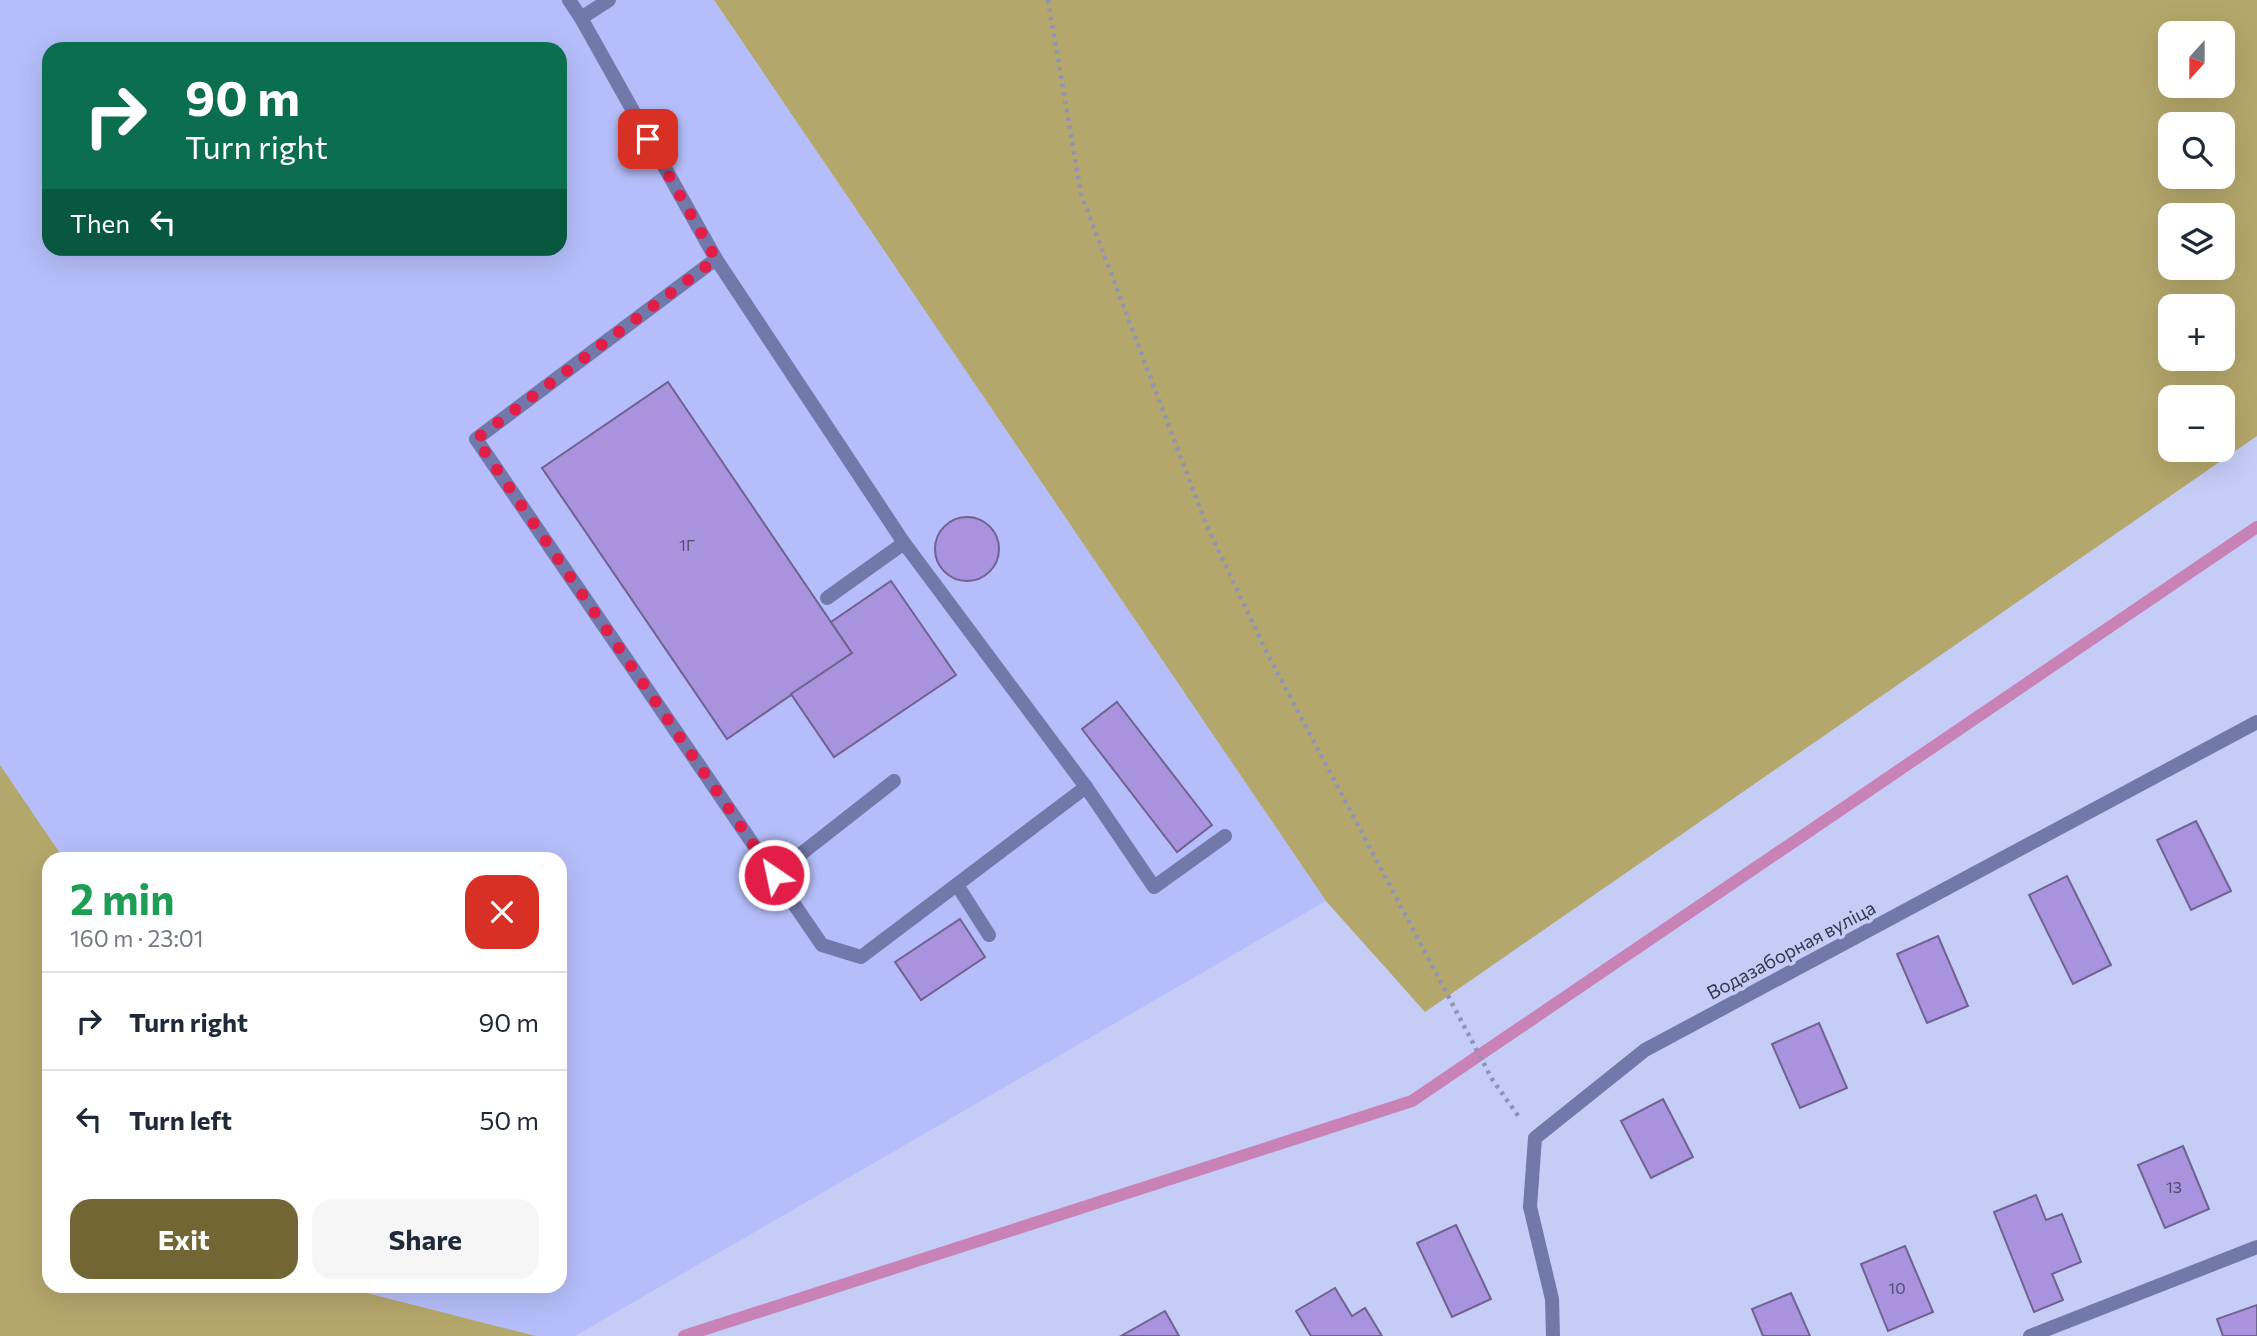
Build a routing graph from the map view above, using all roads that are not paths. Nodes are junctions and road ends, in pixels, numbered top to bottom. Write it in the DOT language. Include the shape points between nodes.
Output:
graph roads {
  1 [pos="569,0"];
  2 [pos="609,0"];
  3 [pos="581,18"];
  4 [pos="716,259"];
  5 [pos="904,543"];
  6 [pos="827,598"];
  7 [pos="2257,722"];
  8 [pos="894,782"];
  9 [pos="1086,787"];
  10 [pos="1225,836"];
  11 [pos="774,875"];
  12 [pos="957,885"];
  13 [pos="989,935"];
  14 [pos="2257,1247"];
  15 [pos="1553,1336"];
  16 [pos="2030,1336"];
  1 -- 3 [label="street"];
  2 -- 3 [label="street"];
  3 -- 4 [label="street"];
  4 -- 5 [label="street"];
  4 -- 11 [label="street" via="476,439"];
  5 -- 6 [label="street"];
  5 -- 9 [label="street"];
  7 -- 15 [label="street, Водазаборная вуліца" via="1645,1050 1535,1138 1530,1207 1552,1298"];
  8 -- 11 [label="street"];
  9 -- 10 [label="street" via="1154,887"];
  9 -- 12 [label="street"];
  11 -- 12 [label="street" via="822,945 861,957"];
  12 -- 13 [label="street"];
  14 -- 16 [label="street"];
}
